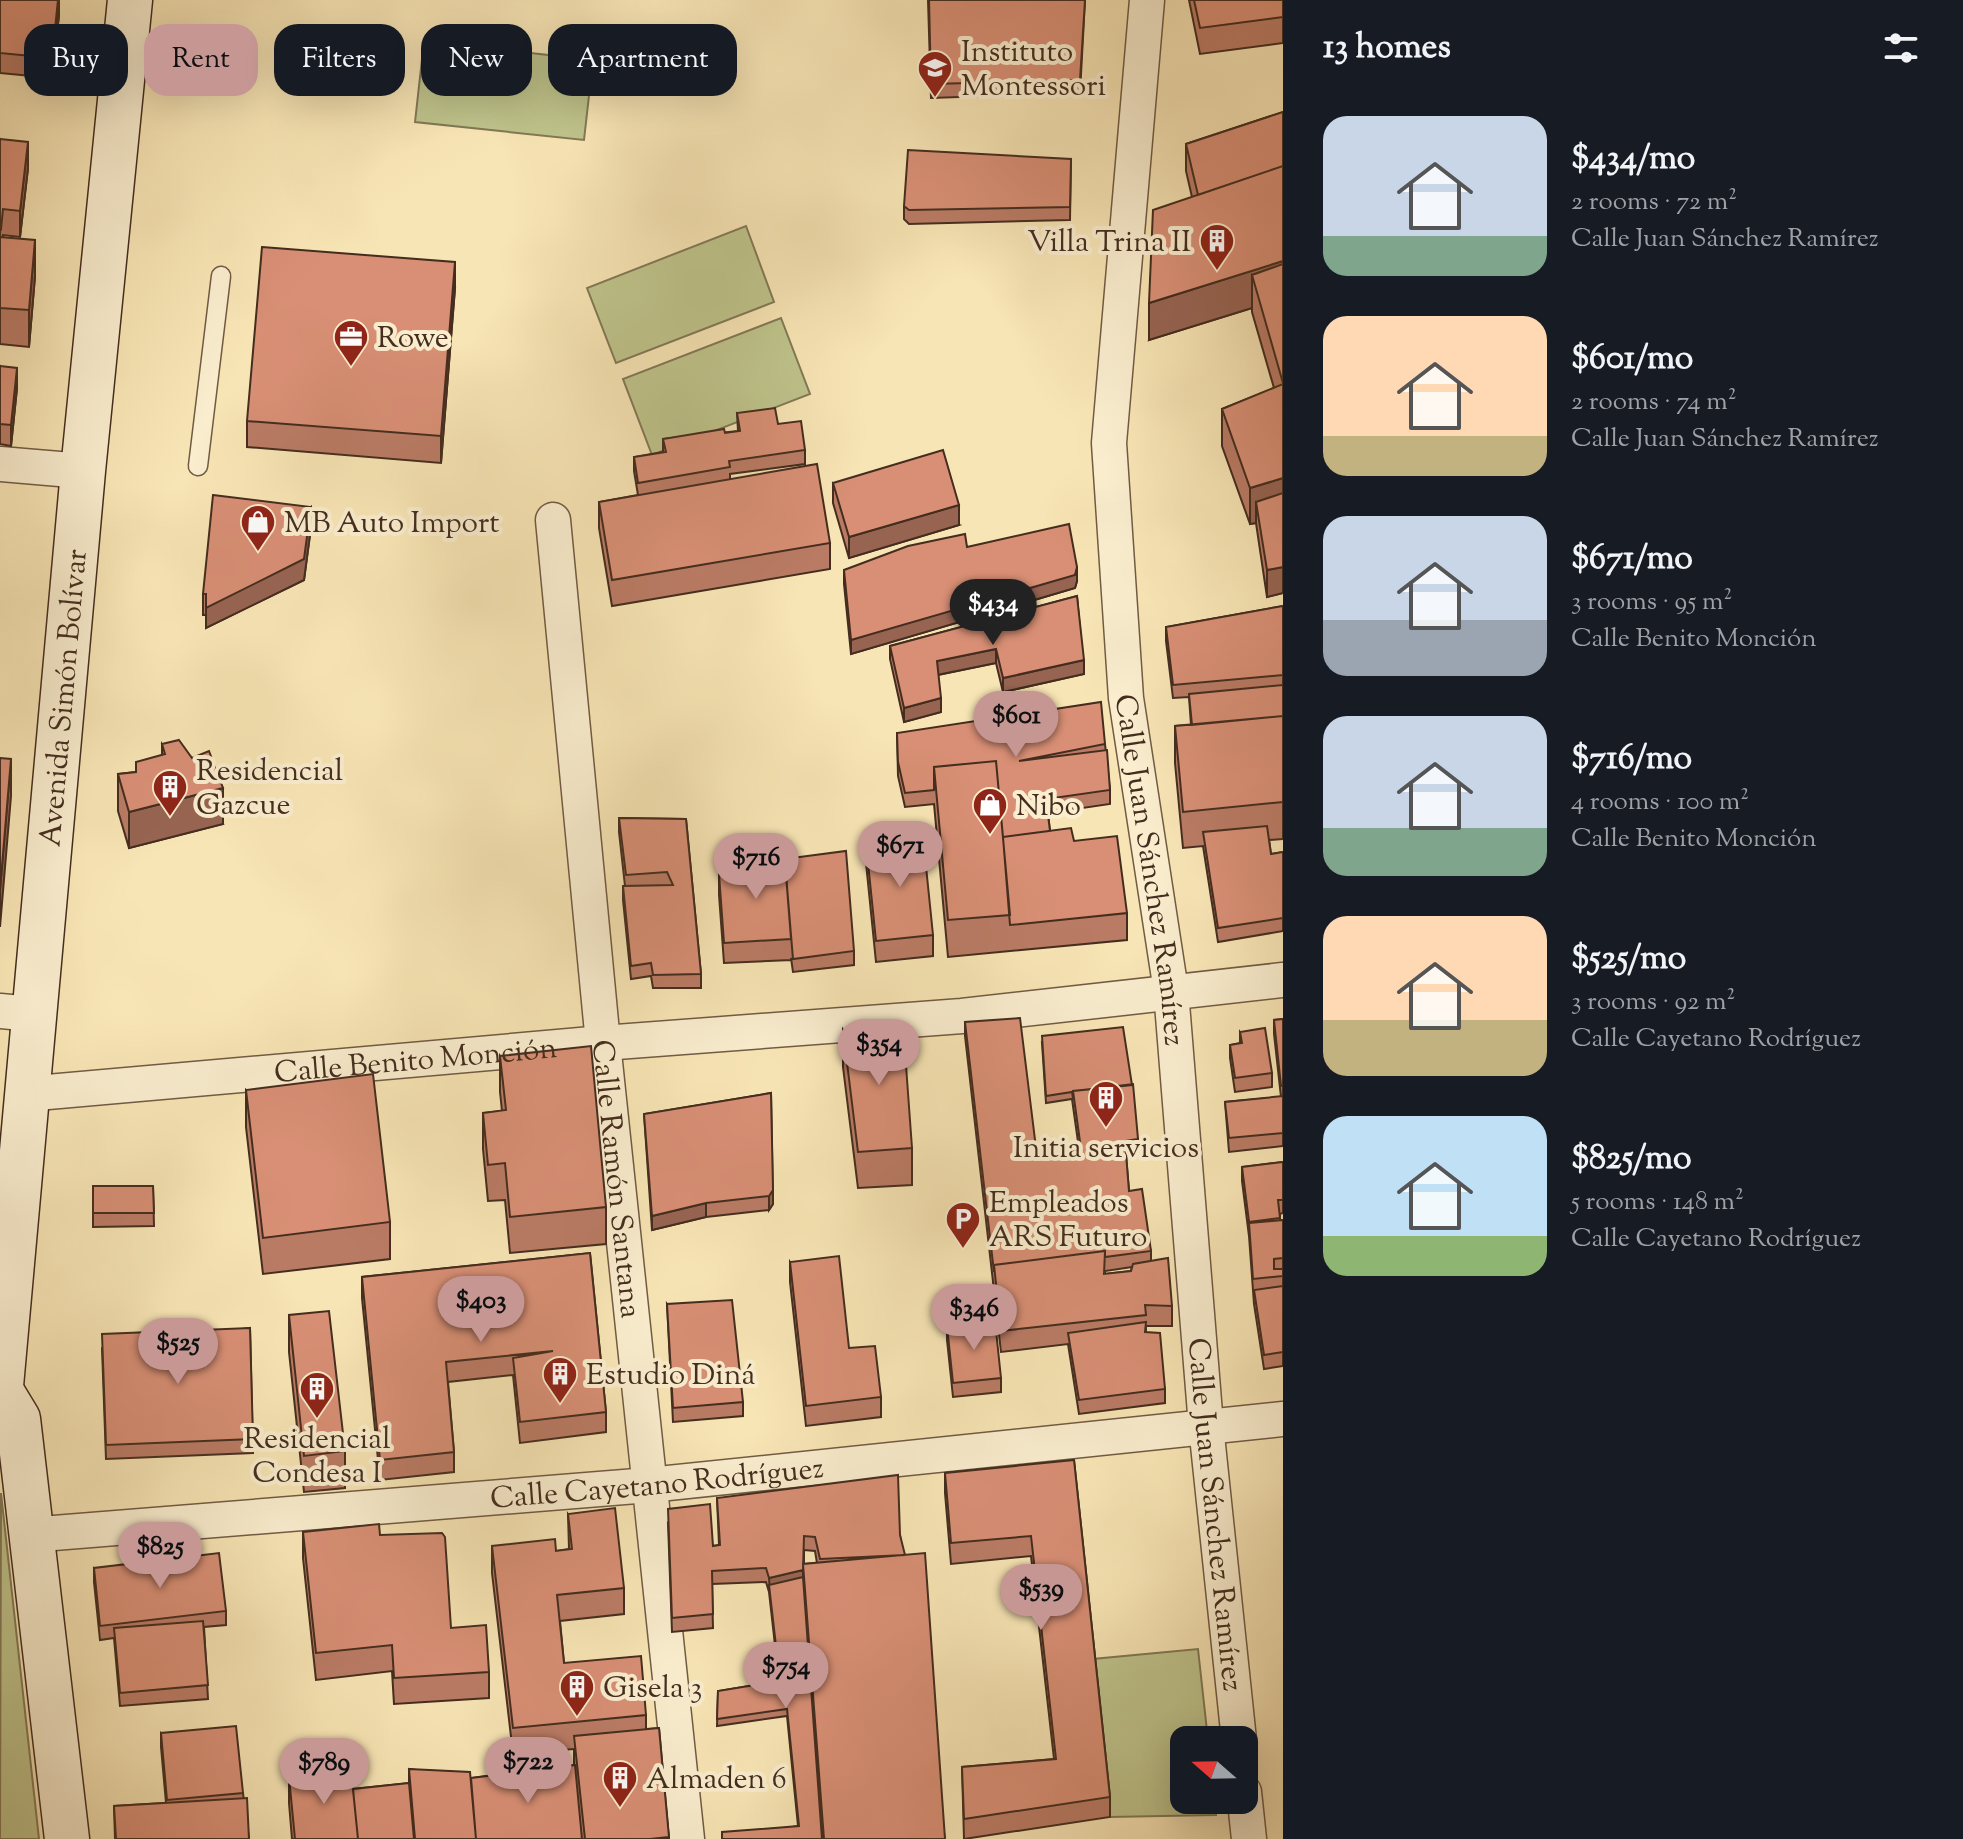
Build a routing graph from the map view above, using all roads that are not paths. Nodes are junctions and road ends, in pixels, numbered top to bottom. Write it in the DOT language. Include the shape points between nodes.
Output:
graph roads {
  1 [pos="130,0"];
  2 [pos="1147,0"];
  3 [pos="221,276"];
  4 [pos="0,464"];
  5 [pos="198,466"];
  6 [pos="83,471"];
  7 [pos="553,520"];
  8 [pos="1283,980"];
  9 [pos="1171,991"];
  10 [pos="16,1012"];
  11 [pos="603,1043"];
  12 [pos="25,1094"];
  13 [pos="1,1391"];
  14 [pos="0,1397"];
  15 [pos="1283,1419"];
  16 [pos="1206,1426"];
  17 [pos="649,1485"];
  18 [pos="29,1535"];
  19 [pos="1238,1726"];
  20 [pos="1246,1814"];
  21 [pos="67,1839"];
  22 [pos="687,1839"];
  23 [pos="1249,1839"];
  1 -- 6 [label="main road, Avenida Simón Bolívar"];
  2 -- 9 [label="street, Calle Juan Sánchez Ramírez" via="1109,443 1126,698"];
  3 -- 5 [label="lane"];
  4 -- 6 [label="street"];
  6 -- 10 [label="main road, Avenida Simón Bolívar"];
  7 -- 11 [label="street, Calle Ramón Santana"];
  8 -- 9 [label="street, Calle Benito Monción"];
  9 -- 11 [label="street, Calle Benito Monción" via="962,1016"];
  9 -- 16 [label="street, Calle Juan Sánchez Ramírez"];
  10 -- 12 [label="main road, Avenida Simón Bolívar"];
  11 -- 12 [label="street, Calle Benito Monción"];
  11 -- 17 [label="street, Calle Ramón Santana"];
  12 -- 13 [label="main road, Avenida Simón Bolívar"];
  13 -- 14 [label="main road, Avenida Simón Bolívar"];
  13 -- 18 [label="main road" via="18,1419"];
  15 -- 16 [label="street, Calle Cayetano Rodríguez"];
  16 -- 17 [label="street, Calle Cayetano Rodríguez"];
  16 -- 19 [label="street, Calle Juan Sánchez Ramírez"];
  17 -- 18 [label="street, Calle Cayetano Rodríguez"];
  17 -- 22 [label="street, Calle Ramón Santana"];
  18 -- 21 [label="main road"];
  20 -- 23 [label="street"];
}
